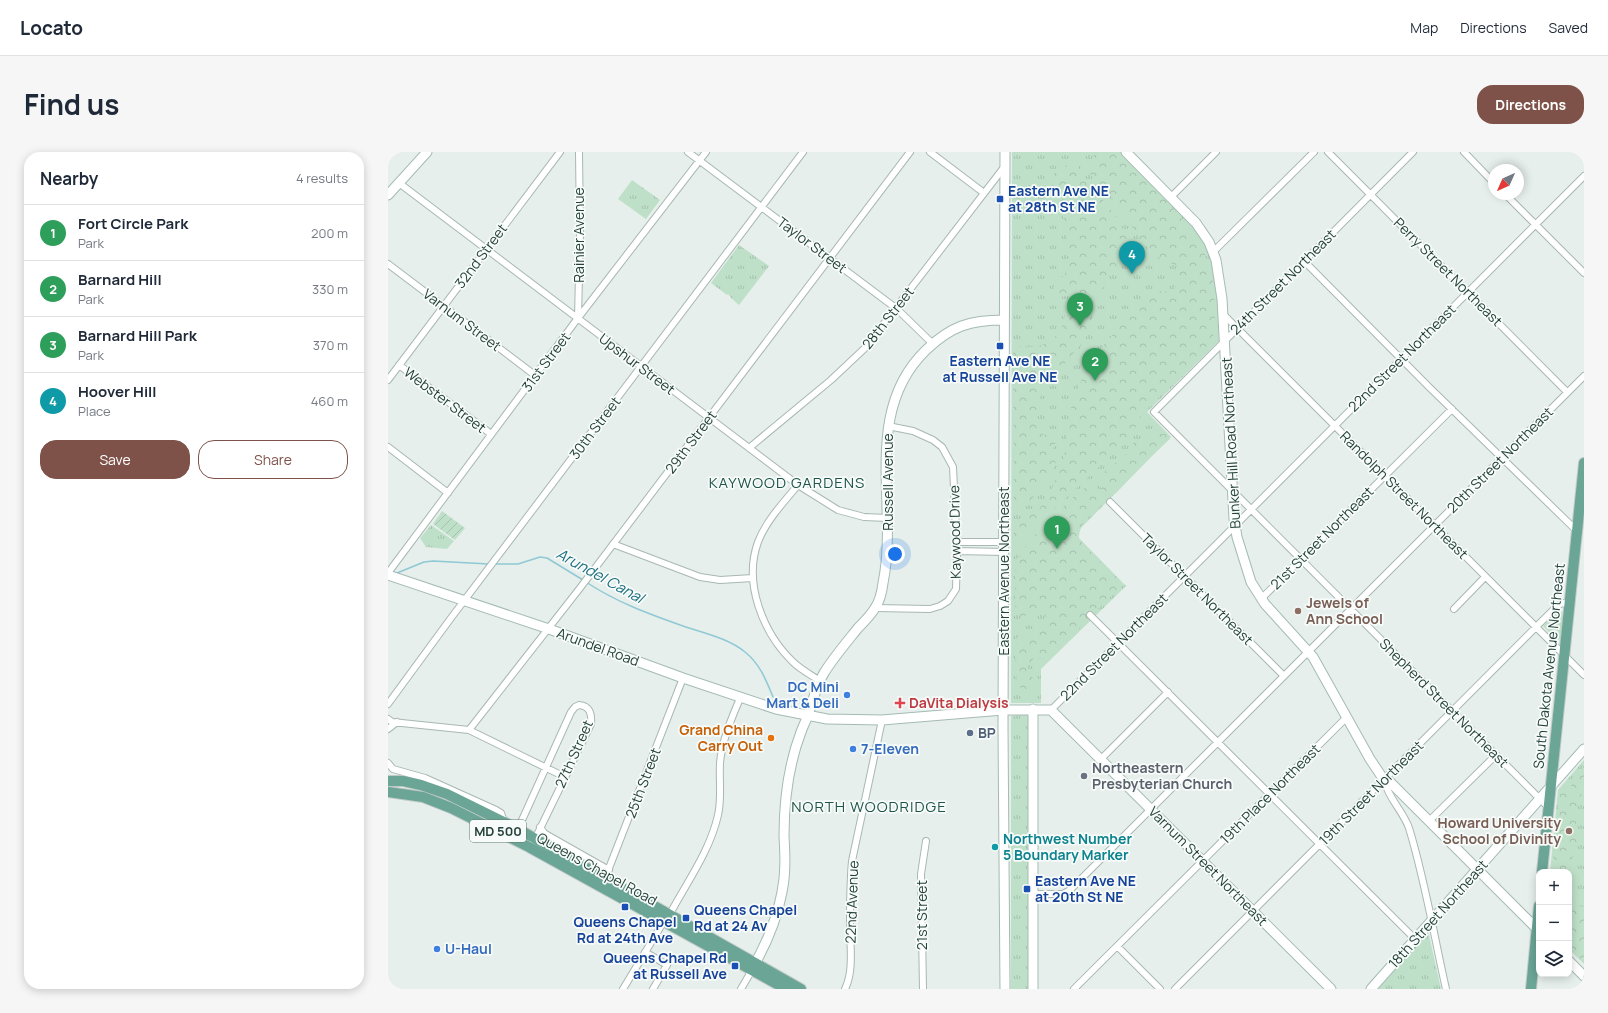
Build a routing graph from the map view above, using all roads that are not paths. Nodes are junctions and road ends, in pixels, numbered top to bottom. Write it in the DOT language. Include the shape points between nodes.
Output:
graph roads {
  1 [pos="427,152"];
  2 [pos="560,152"];
  3 [pos="579,152"];
  4 [pos="688,152"];
  5 [pos="706,152"];
  6 [pos="803,152"];
  7 [pos="910,152"];
  8 [pos="930,152"];
  9 [pos="1005,152"];
  10 [pos="1126,152"];
  11 [pos="1216,152"];
  12 [pos="1314,152"];
  13 [pos="1328,152"];
  14 [pos="1413,152"];
  15 [pos="1464,152"];
  16 [pos="700,161"];
  17 [pos="1005,166"];
  18 [pos="1584,176"];
  19 [pos="1488,177"];
  20 [pos="399,183"];
  21 [pos="984,193"];
  22 [pos="388,195"];
  23 [pos="1370,195"];
  24 [pos="1171,197"];
  25 [pos="1511,200"];
  26 [pos="761,207"];
  27 [pos="1536,224"];
  28 [pos="487,249"];
  29 [pos="1213,252"];
  30 [pos="830,258"];
  31 [pos="1304,261"];
  32 [pos="388,264"];
  33 [pos="1584,273"];
  34 [pos="1468,292"];
  35 [pos="443,307"];
  36 [pos="897,309"];
  37 [pos="1223,314"];
  38 [pos="578,318"];
  39 [pos="1004,320"];
  40 [pos="1237,328"];
  41 [pos="1225,341"];
  42 [pos="932,344"];
  43 [pos="1402,359"];
  44 [pos="399,365"];
  45 [pos="642,367"];
  46 [pos="536,376"];
  47 [pos="1584,376"];
  48 [pos="388,380"];
  49 [pos="1567,392"];
  50 [pos="1452,409"];
  51 [pos="1154,412"];
  52 [pos="709,418"];
  53 [pos="888,426"];
  54 [pos="1335,426"];
  55 [pos="491,434"];
  56 [pos="388,447"];
  57 [pos="749,448"];
  58 [pos="1502,457"];
  59 [pos="1584,463"];
  60 [pos="1385,476"];
  61 [pos="798,485"];
  62 [pos="1232,490"];
  63 [pos="448,492"];
  64 [pos="1110,502"];
  65 [pos="1252,509"];
  66 [pos="1581,517"];
  67 [pos="888,518"];
  68 [pos="1434,525"];
  69 [pos="1235,526"];
  70 [pos="1577,532"];
  71 [pos="957,542"];
  72 [pos="1004,542"];
  73 [pos="613,544"];
  74 [pos="957,551"];
  75 [pos="1004,552"];
  76 [pos="1301,559"];
  77 [pos="388,574"];
  78 [pos="1184,576"];
  79 [pos="1485,577"];
  80 [pos="753,578"];
  81 [pos="1261,598"];
  82 [pos="464,601"];
  83 [pos="1570,604"];
  84 [pos="875,608"];
  85 [pos="1351,609"];
  86 [pos="1454,609"];
  87 [pos="1090,615"];
  88 [pos="1536,627"];
  89 [pos="549,629"];
  90 [pos="1118,643"];
  91 [pos="1308,652"];
  92 [pos="1564,655"];
  93 [pos="1584,674"];
  94 [pos="1284,676"];
  95 [pos="683,678"];
  96 [pos="820,681"];
  97 [pos="1168,692"];
  98 [pos="740,696"];
  99 [pos="388,704"];
  100 [pos="1003,710"];
  101 [pos="1033,710"];
  102 [pos="1051,710"];
  103 [pos="1453,712"];
  104 [pos="808,716"];
  105 [pos="1347,717"];
  106 [pos="388,719"];
  107 [pos="882,720"];
  108 [pos="397,722"];
  109 [pos="388,729"];
  110 [pos="469,730"];
  111 [pos="1218,742"];
  112 [pos="1584,749"];
  113 [pos="1496,755"];
  114 [pos="1101,759"];
  115 [pos="388,763"];
  116 [pos="547,767"];
  117 [pos="565,777"];
  118 [pos="1384,780"];
  119 [pos="388,781"];
  120 [pos="1551,786"];
  121 [pos="388,792"];
  122 [pos="1270,794"];
  123 [pos="1407,799"];
  124 [pos="1540,799"];
  125 [pos="1549,806"];
  126 [pos="1151,809"];
  127 [pos="1398,809"];
  128 [pos="1429,821"];
  129 [pos="504,822"];
  130 [pos="540,827"];
  131 [pos="518,829"];
  132 [pos="926,842"];
  133 [pos="532,843"];
  134 [pos="1320,844"];
  135 [pos="1203,861"];
  136 [pos="1477,869"];
  137 [pos="1542,869"];
  138 [pos="605,879"];
  139 [pos="1033,894"];
  140 [pos="1253,911"];
  141 [pos="667,918"];
  142 [pos="1431,921"];
  143 [pos="1536,928"];
  144 [pos="1415,939"];
  145 [pos="1537,941"];
  146 [pos="1117,946"];
  147 [pos="645,952"];
  148 [pos="1572,964"];
  149 [pos="754,966"];
  150 [pos="1584,976"];
  151 [pos="623,989"];
  152 [pos="653,989"];
  153 [pos="741,989"];
  154 [pos="786,989"];
  155 [pos="801,989"];
  156 [pos="845,989"];
  157 [pos="922,989"];
  158 [pos="1005,989"];
  159 [pos="1033,989"];
  160 [pos="1074,989"];
  161 [pos="1160,989"];
  162 [pos="1175,989"];
  163 [pos="1331,989"];
  164 [pos="1371,989"];
  165 [pos="1446,989"];
  166 [pos="1531,989"];
  1 -- 20 [label="street"];
  2 -- 28 [label="street, 32nd Street"];
  3 -- 38 [label="street, Rainier Avenue"];
  4 -- 16 [label="street, Taylor Street"];
  5 -- 16 [label="street, 31st Street"];
  6 -- 26 [label="street, 30th Street"];
  7 -- 30 [label="street, 29th Street"];
  8 -- 21 [label="street"];
  9 -- 17 [label="street, Eastern Avenue Northeast"];
  10 -- 24 [label="street"];
  11 -- 24 [label="street"];
  12 -- 29 [label="street"];
  13 -- 23 [label="street, Perry Street Northeast"];
  14 -- 23 [label="street, 24th Street Northeast"];
  15 -- 19 [label="street"];
  16 -- 26 [label="street, Taylor Street"];
  16 -- 38 [label="street, 31st Street"];
  17 -- 21 [label="street, 28th Street"];
  17 -- 39 [label="street, Eastern Avenue Northeast"];
  18 -- 27 [label="street, 22nd Street Northeast"];
  20 -- 22 [label="street"];
  20 -- 28 [label="street, Upshur Street"];
  21 -- 36 [label="street, 28th Street"];
  23 -- 31 [label="street, 24th Street Northeast"];
  23 -- 34 [label="street, Perry Street Northeast"];
  24 -- 29 [label="street" via="1196,223"];
  25 -- 27 [label="street"];
  26 -- 30 [label="street, Taylor Street"];
  26 -- 45 [label="street, 30th Street"];
  27 -- 33 [label="street"];
  27 -- 34 [label="street, 22nd Street Northeast"];
  28 -- 35 [label="street, 32nd Street"];
  28 -- 38 [label="street, Upshur Street"];
  29 -- 37 [label="street" via="1220,277"];
  30 -- 36 [label="street, Taylor Street"];
  30 -- 52 [label="street, 29th Street"];
  31 -- 40 [label="street, 24th Street Northeast"];
  31 -- 43 [label="street"];
  32 -- 35 [label="street, Varnum Street"];
  34 -- 43 [label="street, 22nd Street Northeast"];
  34 -- 49 [label="street, Perry Street Northeast"];
  35 -- 44 [label="street, 32nd Street"];
  35 -- 46 [label="street, Varnum Street"];
  36 -- 42 [label="street, Taylor Street"];
  36 -- 57 [label="street, 28th Street" via="854,360"];
  37 -- 40 [label="street, Randolph Street Northeast"];
  37 -- 41 [label="street"];
  38 -- 45 [label="street, Upshur Street"];
  38 -- 46 [label="street, 31st Street"];
  39 -- 42 [label="street, Russell Avenue" via="965,325 945,333"];
  39 -- 72 [label="street, Eastern Avenue Northeast"];
  40 -- 41 [label="street, 24th Street Northeast"];
  40 -- 54 [label="street, Randolph Street Northeast"];
  41 -- 51 [label="street, 24th Street Northeast"];
  41 -- 62 [label="street, Bunker Hill Road Northeast"];
  42 -- 53 [label="street, Russell Avenue" via="908,370 901,383"];
  43 -- 50 [label="street"];
  43 -- 54 [label="street, 22nd Street Northeast"];
  44 -- 48 [label="street, 32nd Street"];
  44 -- 55 [label="street, Webster Street"];
  45 -- 52 [label="street, Upshur Street"];
  45 -- 82 [label="street, 30th Street"];
  46 -- 55 [label="street, 31st Street"];
  47 -- 49 [label="street, 20th Street Northeast"];
  49 -- 58 [label="street, 20th Street Northeast"];
  50 -- 58 [label="street"];
  50 -- 60 [label="street, 21st Street Northeast"];
  51 -- 62 [label="street, Shepherd Street Northeast"];
  52 -- 57 [label="street, Upshur Street"];
  52 -- 73 [label="street, 29th Street"];
  53 -- 67 [label="street, Russell Avenue"];
  53 -- 71 [label="street, Kaywood Drive" via="913,431 933,440 942,447 948,457 953,467"];
  54 -- 60 [label="street, Randolph Street Northeast"];
  54 -- 65 [label="street, 22nd Street Northeast"];
  55 -- 63 [label="street, 31st Street"];
  56 -- 63 [label="street"];
  57 -- 61 [label="street, Upshur Street"];
  58 -- 68 [label="street, 20th Street Northeast"];
  58 -- 70 [label="street"];
  59 -- 66 [label="main road, South Dakota Avenue Northeast"];
  60 -- 68 [label="street, Randolph Street Northeast"];
  60 -- 76 [label="street, 21st Street Northeast"];
  61 -- 67 [label="street, Upshur Street" via="838,510 864,517"];
  61 -- 80 [label="street" via="763,531 754,559"];
  62 -- 65 [label="street, Shepherd Street Northeast"];
  62 -- 69 [label="street, Bunker Hill Road Northeast"];
  63 -- 77 [label="street, 31st Street"];
  64 -- 78 [label="street, Taylor Street Northeast"];
  65 -- 69 [label="street, 22nd Street Northeast"];
  65 -- 76 [label="street, Shepherd Street Northeast"];
  66 -- 70 [label="main road, South Dakota Avenue Northeast"];
  67 -- 84 [label="street, Russell Avenue" via="884,583"];
  68 -- 79 [label="street, Randolph Street Northeast"];
  68 -- 85 [label="street, 20th Street Northeast"];
  69 -- 78 [label="street, 22nd Street Northeast"];
  69 -- 81 [label="street, Bunker Hill Road Northeast" via="1248,575"];
  70 -- 83 [label="main road, South Dakota Avenue Northeast"];
  71 -- 72 [label="street"];
  71 -- 74 [label="street, Kaywood Drive"];
  72 -- 75 [label="street, Eastern Avenue Northeast"];
  73 -- 80 [label="street" via="700,578"];
  73 -- 89 [label="street, 29th Street"];
  74 -- 75 [label="street"];
  74 -- 84 [label="street, Kaywood Drive" via="956,589 948,601 930,609"];
  75 -- 100 [label="street, Eastern Avenue Northeast"];
  76 -- 81 [label="street, 21st Street Northeast"];
  76 -- 85 [label="street, Shepherd Street Northeast"];
  77 -- 82 [label="street, Arundel Road"];
  78 -- 90 [label="street, 22nd Street Northeast"];
  78 -- 94 [label="street, Taylor Street Northeast"];
  79 -- 86 [label="street"];
  79 -- 88 [label="street, Randolph Street Northeast"];
  80 -- 96 [label="street" via="761,612 775,642 793,662"];
  81 -- 91 [label="street, Bunker Hill Road Northeast"];
  82 -- 89 [label="street, Arundel Road"];
  82 -- 99 [label="street, 30th Street"];
  83 -- 88 [label="street, 19th Street Northeast" via="1558,605"];
  83 -- 92 [label="main road, South Dakota Avenue Northeast"];
  84 -- 96 [label="street, Russell Avenue" via="834,659"];
  85 -- 91 [label="street, 20th Street Northeast"];
  85 -- 103 [label="street, Shepherd Street Northeast"];
  87 -- 90 [label="street"];
  88 -- 92 [label="street, Randolph Street Northeast"];
  88 -- 103 [label="street, 19th Street Northeast"];
  89 -- 95 [label="street, Arundel Road"];
  89 -- 110 [label="street, 29th Street"];
  90 -- 97 [label="street"];
  90 -- 102 [label="street, 22nd Street Northeast"];
  91 -- 94 [label="street, 20th Street Northeast"];
  91 -- 105 [label="street, Bunker Hill Road Northeast"];
  92 -- 93 [label="street, Randolph Street Northeast"];
  92 -- 120 [label="main road, South Dakota Avenue Northeast"];
  94 -- 111 [label="street, 20th Street Northeast"];
  95 -- 98 [label="street, Arundel Road"];
  95 -- 138 [label="street, 25th Street"];
  96 -- 104 [label="street, Russell Avenue"];
  97 -- 111 [label="street"];
  97 -- 114 [label="street"];
  98 -- 104 [label="street, Arundel Road" via="776,709"];
  98 -- 141 [label="street" via="723,745 720,763 720,804 714,831"];
  100 -- 101 [label="street"];
  100 -- 107 [label="street"];
  100 -- 158 [label="street, Eastern Avenue Northeast"];
  101 -- 102 [label="street"];
  101 -- 139 [label="street"];
  102 -- 114 [label="street, Varnum Street Northeast"];
  103 -- 113 [label="street, Shepherd Street Northeast"];
  103 -- 118 [label="street, 19th Street Northeast"];
  104 -- 107 [label="street"];
  104 -- 149 [label="street, Russell Avenue" via="790,768 786,794 782,892 770,932"];
  105 -- 118 [label="street, Bunker Hill Road Northeast"];
  105 -- 122 [label="street, 19th Place Northeast"];
  106 -- 108 [label="street"];
  107 -- 156 [label="street, 22nd Avenue" via="852,861 850,969"];
  108 -- 109 [label="street"];
  108 -- 110 [label="street"];
  110 -- 116 [label="street"];
  111 -- 122 [label="street"];
  111 -- 126 [label="street, 20th Street Northeast"];
  112 -- 120 [label="street, 18th Street Northeast"];
  113 -- 124 [label="street, Shepherd Street Northeast"];
  113 -- 128 [label="street"];
  114 -- 126 [label="street, Varnum Street Northeast"];
  115 -- 129 [label="street, Queens Chapel Road" via="393,769 425,778 496,810 501,813"];
  116 -- 117 [label="street"];
  116 -- 117 [label="street, 27th Street" via="571,712 575,707 582,706 591,712 592,716"];
  116 -- 131 [label="street, 27th Street"];
  117 -- 130 [label="street, 27th Street"];
  118 -- 123 [label="street" via="1390,782"];
  118 -- 127 [label="street, Bunker Hill Road Northeast"];
  118 -- 134 [label="street, 19th Street Northeast"];
  119 -- 129 [label="main road, Queens Chapel Road / MD 500" via="403,781 447,794"];
  120 -- 124 [label="street, 18th Street Northeast"];
  120 -- 125 [label="main road, South Dakota Avenue Northeast"];
  121 -- 133 [label="main road, Queens Chapel Road / MD 500" via="423,797"];
  122 -- 134 [label="street"];
  122 -- 135 [label="street, 19th Place Northeast"];
  123 -- 127 [label="street" via="1402,801"];
  123 -- 128 [label="street"];
  124 -- 125 [label="street, Shepherd Street Northeast"];
  124 -- 136 [label="street, 18th Street Northeast"];
  125 -- 137 [label="main road, South Dakota Avenue Northeast"];
  126 -- 135 [label="street, Varnum Street Northeast"];
  126 -- 139 [label="street, 20th Street Northeast" via="1069,892 1061,895"];
  127 -- 142 [label="street, Bunker Hill Road Northeast" via="1409,828"];
  128 -- 136 [label="street"];
  129 -- 131 [label="main road, Queens Chapel Road / MD 500"];
  130 -- 133 [label="street, 27th Street"];
  130 -- 138 [label="street, Queens Chapel Road" via="544,833"];
  131 -- 133 [label="main road, Queens Chapel Road / MD 500"];
  132 -- 157 [label="street, 21st Street" via="922,874"];
  133 -- 138 [label="main road, Queens Chapel Road / MD 500"];
  134 -- 140 [label="street, 19th Street Northeast"];
  134 -- 144 [label="street"];
  135 -- 140 [label="street, Varnum Street Northeast"];
  135 -- 146 [label="street, 19th Place Northeast"];
  136 -- 142 [label="street, 18th Street Northeast"];
  136 -- 143 [label="street"];
  138 -- 141 [label="main road, Queens Chapel Road / MD 500"];
  139 -- 159 [label="street"];
  140 -- 162 [label="street, 19th Street Northeast"];
  140 -- 163 [label="street, Varnum Street Northeast"];
  141 -- 147 [label="street"];
  141 -- 149 [label="main road, Queens Chapel Road / MD 500"];
  141 -- 149 [label="main road, Queens Chapel Road / MD 500" via="681,921"];
  142 -- 144 [label="street, 18th Street Northeast"];
  142 -- 165 [label="street, Bunker Hill Road Northeast"];
  144 -- 164 [label="street, 18th Street Northeast"];
  145 -- 166 [label="main road"];
  146 -- 160 [label="street, 19th Place Northeast"];
  146 -- 161 [label="street"];
  147 -- 151 [label="street"];
  147 -- 152 [label="street" via="667,965"];
  148 -- 150 [label="street"];
  149 -- 153 [label="street, Russell Avenue"];
  149 -- 154 [label="main road, Queens Chapel Road / MD 500"];
  149 -- 155 [label="main road, Queens Chapel Road / MD 500"];
}
